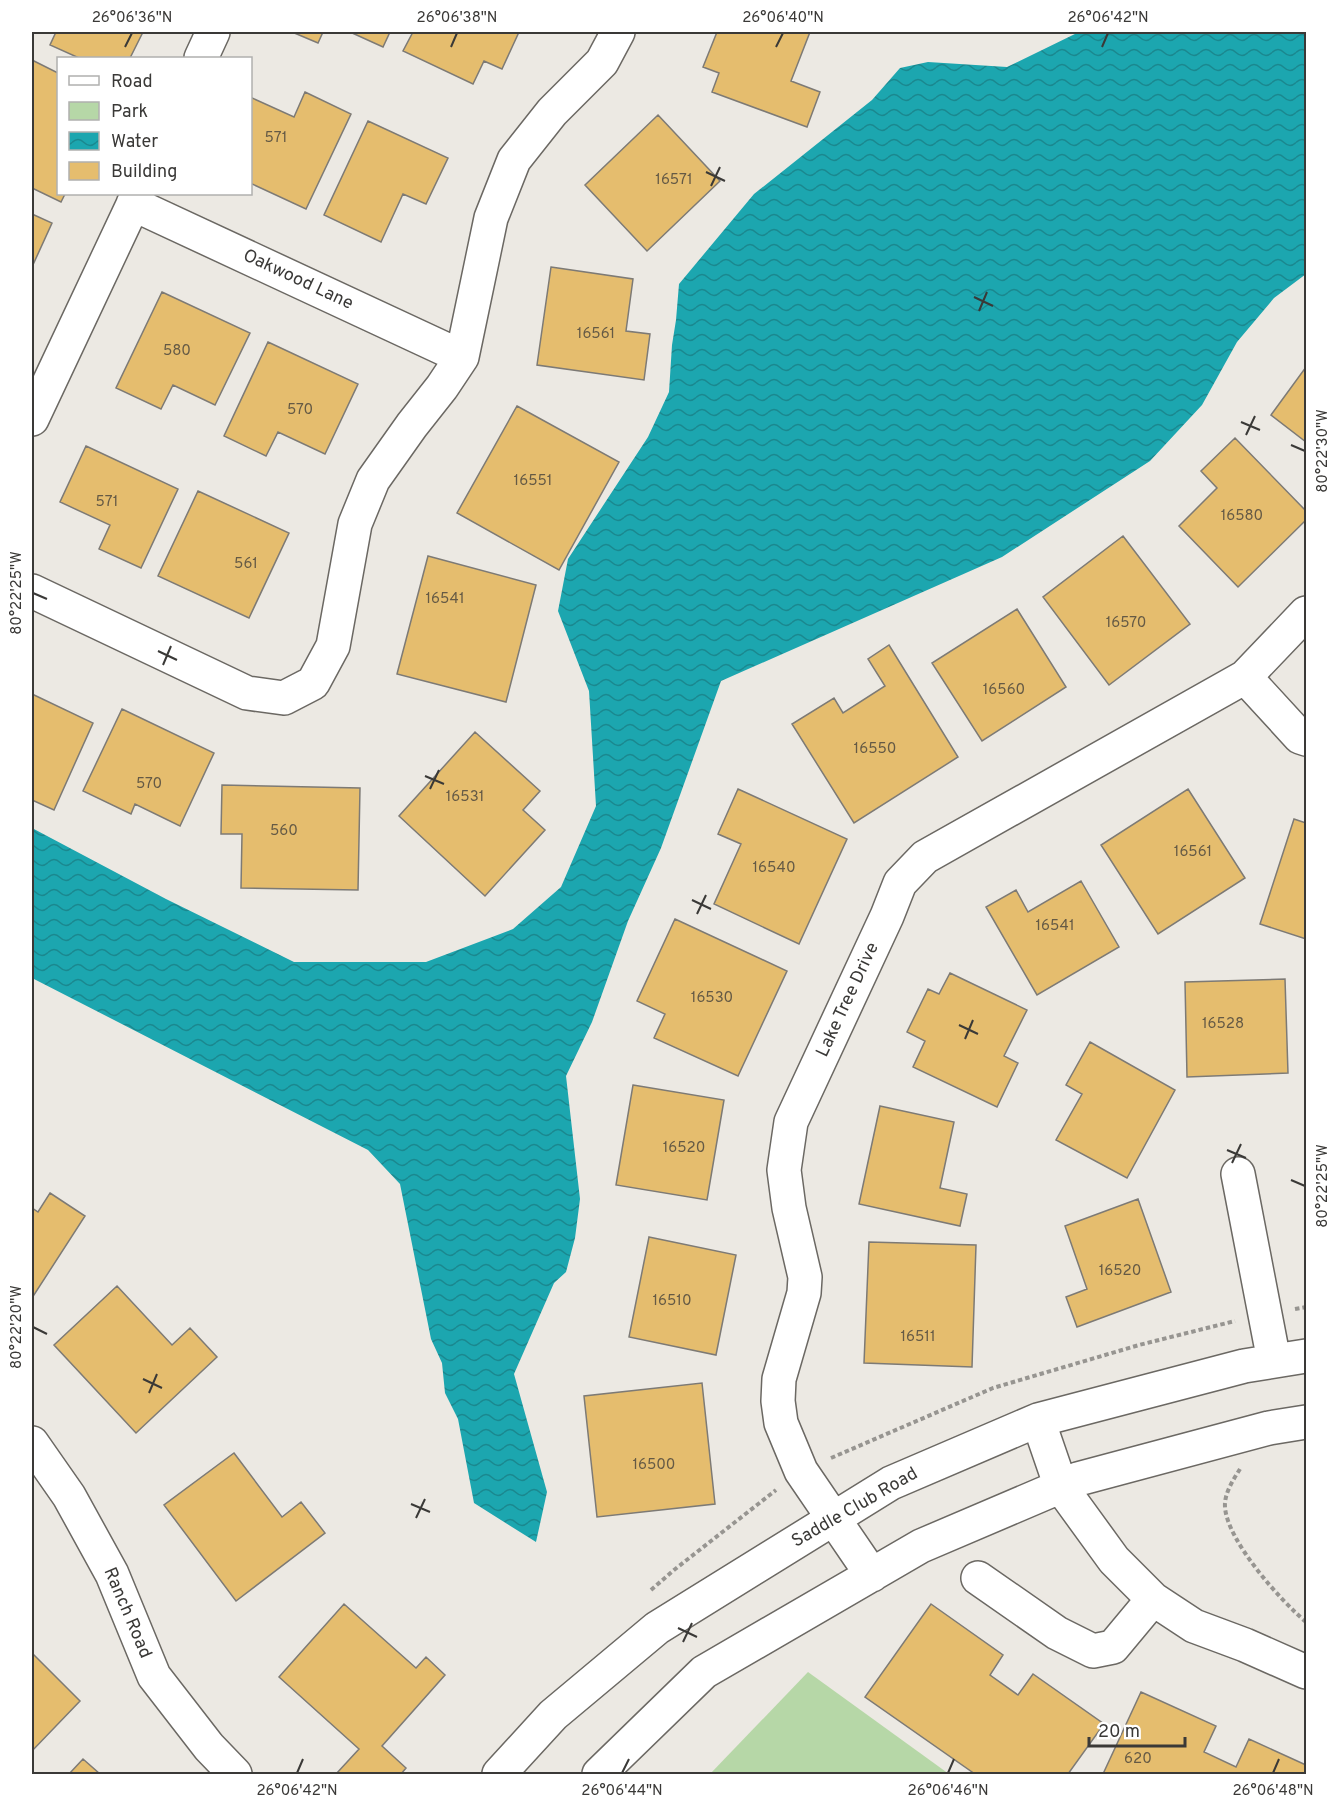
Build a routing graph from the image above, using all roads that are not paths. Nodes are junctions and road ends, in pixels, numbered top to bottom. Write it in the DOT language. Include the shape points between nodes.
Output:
graph roads {
  1 [pos="213,32"];
  2 [pos="618,32"];
  3 [pos="201,57"];
  4 [pos="136,199"];
  5 [pos="462,357"];
  6 [pos="32,419"];
  7 [pos="32,591"];
  8 [pos="1306,613"];
  9 [pos="1245,677"];
  10 [pos="1306,740"];
  11 [pos="1238,1174"];
  12 [pos="1306,1356"];
  13 [pos="1274,1361"];
  14 [pos="1038,1420"];
  15 [pos="1306,1422"];
  16 [pos="32,1443"];
  17 [pos="1061,1487"];
  18 [pos="833,1518"];
  19 [pos="872,1575"];
  20 [pos="978,1578"];
  21 [pos="1153,1599"];
  22 [pos="1306,1672"];
  23 [pos="235,1774"];
  24 [pos="499,1774"];
  25 [pos="599,1774"];
  1 -- 3 [label="street"];
  2 -- 5 [label="street" via="602,62 552,112 514,160 491,218"];
  4 -- 5 [label="street, Oakwood Lane"];
  4 -- 6 [label="street"];
  5 -- 7 [label="street" via="373,480 355,524 333,646 314,684 284,698 247,693"];
  8 -- 9 [label="street, Lake Tree Drive"];
  9 -- 10 [label="street"];
  9 -- 18 [label="street, Lake Tree Drive" via="926,857 900,883 791,1122 784,1170 805,1277 779,1379 781,1423 801,1471"];
  11 -- 13 [label="street"];
  12 -- 13 [label="street, Saddle Club Road"];
  13 -- 14 [label="street, Saddle Club Road"];
  14 -- 17 [label="street"];
  14 -- 18 [label="street, Saddle Club Road" via="891,1483"];
  15 -- 17 [label="street" via="1269,1428 1078,1479"];
  16 -- 23 [label="street, Ranch Road" via="69,1496 112,1574 154,1676"];
  17 -- 19 [label="street" via="921,1546"];
  17 -- 21 [label="street" via="1114,1560"];
  18 -- 19 [label="street, Lake Tree Drive"];
  18 -- 24 [label="street, Saddle Club Road" via="657,1628 553,1715"];
  19 -- 25 [label="street" via="704,1672"];
  20 -- 21 [label="street" via="1058,1633 1093,1651 1113,1647"];
  21 -- 22 [label="street" via="1194,1626"];
}
